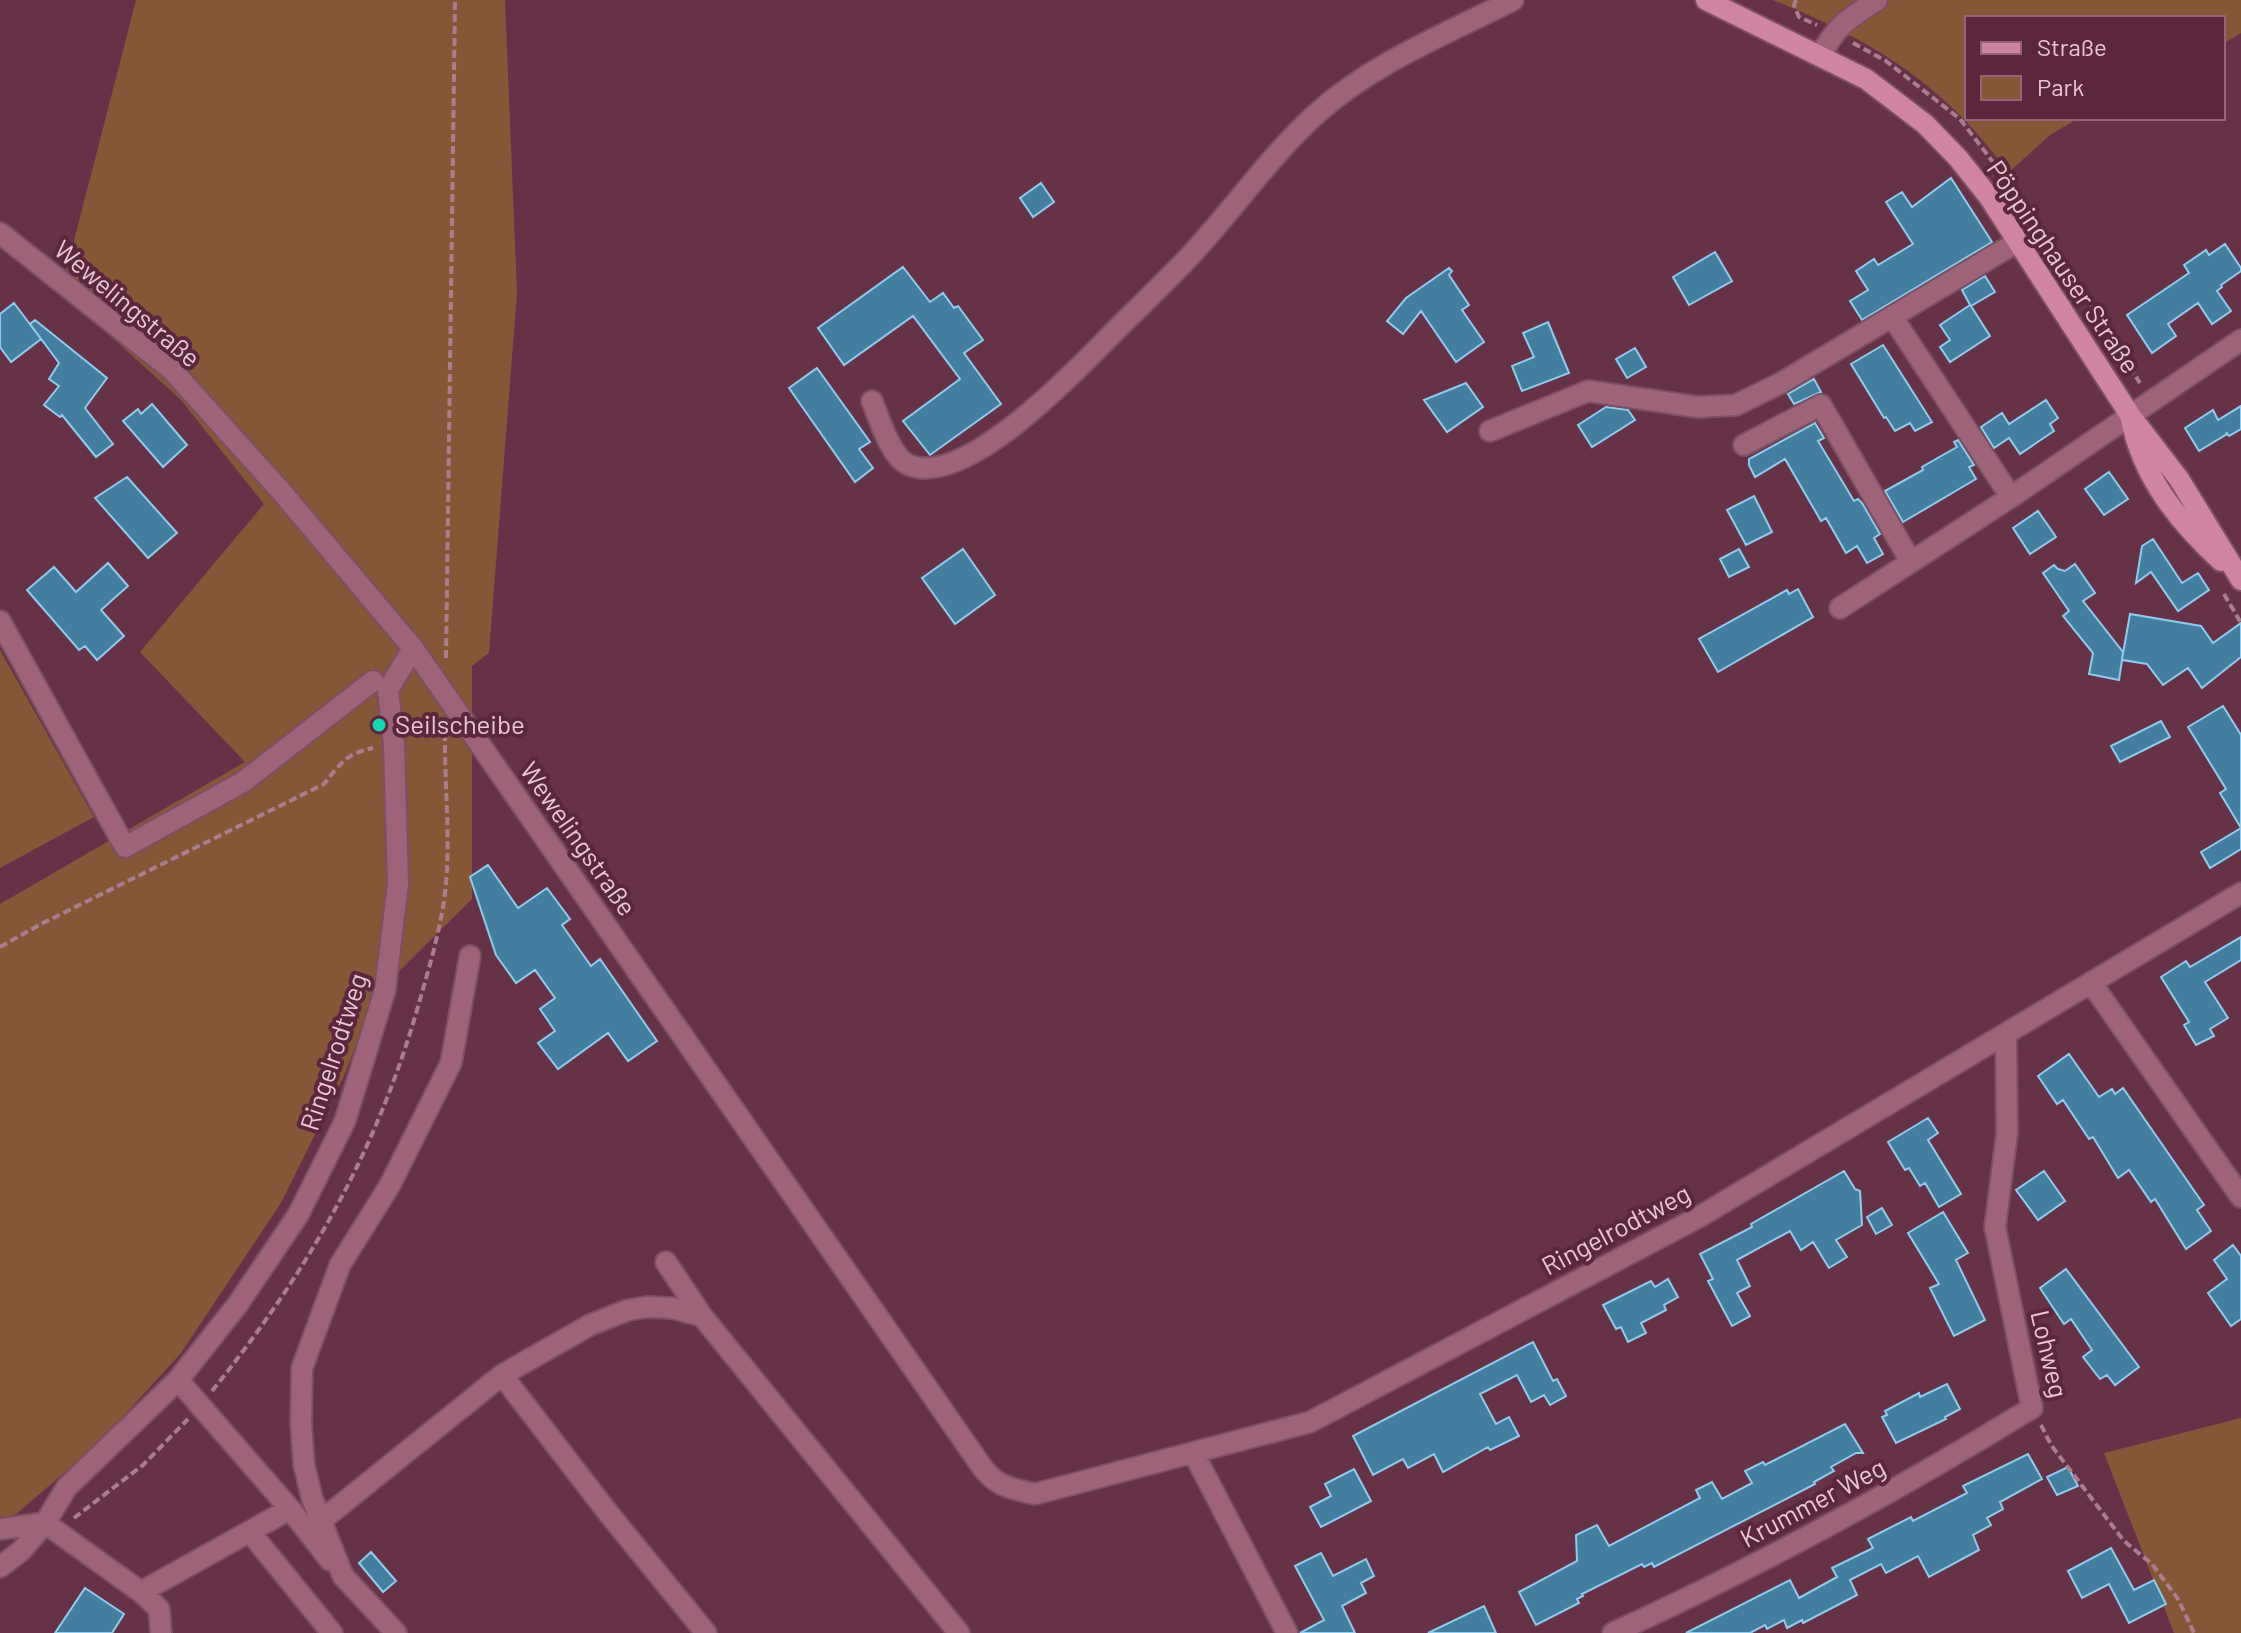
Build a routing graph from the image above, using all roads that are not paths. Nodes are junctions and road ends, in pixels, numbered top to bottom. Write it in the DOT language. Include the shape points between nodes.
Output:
graph roads {
  1 [pos="1513,0"];
  2 [pos="1706,0"];
  3 [pos="1877,0"];
  4 [pos="1820,56"];
  5 [pos="0,233"];
  6 [pos="2017,242"];
  7 [pos="1893,318"];
  8 [pos="2241,340"];
  9 [pos="872,401"];
  10 [pos="2130,415"];
  11 [pos="1490,431"];
  12 [pos="1744,445"];
  13 [pos="2011,497"];
  14 [pos="1911,562"];
  15 [pos="2241,580"];
  16 [pos="1840,608"];
  17 [pos="0,621"];
  18 [pos="413,648"];
  19 [pos="373,681"];
  20 [pos="2241,893"];
  21 [pos="470,956"];
  22 [pos="2092,984"];
  23 [pos="2006,1036"];
  24 [pos="2241,1197"];
  25 [pos="666,1262"];
  26 [pos="702,1316"];
  27 [pos="502,1375"];
  28 [pos="178,1380"];
  29 [pos="2032,1408"];
  30 [pos="1194,1454"];
  31 [pos="980,1464"];
  32 [pos="290,1509"];
  33 [pos="322,1520"];
  34 [pos="45,1523"];
  35 [pos="0,1529"];
  36 [pos="250,1532"];
  37 [pos="0,1567"];
  38 [pos="343,1576"];
  39 [pos="141,1592"];
  40 [pos="161,1633"];
  41 [pos="332,1633"];
  42 [pos="396,1633"];
  43 [pos="706,1633"];
  44 [pos="959,1633"];
  45 [pos="1287,1633"];
  46 [pos="1613,1633"];
  1 -- 9 [label="street" via="1381,67 1315,115 1192,254 1050,396 990,443 947,465 906,463 890,444"];
  2 -- 4 [label="main road, Pöppinghauser Straße"];
  3 -- 4 [label="street" via="1833,32"];
  4 -- 6 [label="main road, Pöppinghauser Straße" via="1866,79 1925,124 1989,197"];
  5 -- 18 [label="street, Wewelingstraße" via="172,370"];
  6 -- 7 [label="street"];
  6 -- 10 [label="main road, Pöppinghauser Straße"];
  7 -- 11 [label="street" via="1736,405 1698,407 1588,391"];
  7 -- 13 [label="street"];
  8 -- 10 [label="street"];
  10 -- 13 [label="street, Pöppinghauser Straße"];
  10 -- 15 [label="main road, Pöppinghauser Straße" via="2179,479"];
  12 -- 14 [label="street" via="1821,405"];
  13 -- 14 [label="street, Pöppinghauser Straße"];
  14 -- 16 [label="street, Pöppinghauser Straße"];
  17 -- 19 [label="street" via="125,847 243,782"];
  18 -- 28 [label="street, Ringelrodtweg" via="388,690 398,884 385,990 345,1121 298,1215"];
  18 -- 31 [label="street, Wewelingstraße"];
  20 -- 22 [label="street, Ringelrodtweg"];
  21 -- 33 [label="street" via="451,1063 390,1185 340,1265 302,1368 304,1465"];
  22 -- 23 [label="street, Ringelrodtweg"];
  22 -- 24 [label="street"];
  23 -- 29 [label="street, Lohweg" via="2007,1133 1995,1227"];
  23 -- 30 [label="street, Ringelrodtweg" via="1699,1217 1310,1422"];
  25 -- 26 [label="street"];
  26 -- 27 [label="street" via="672,1308 628,1310 590,1325"];
  26 -- 44 [label="street"];
  27 -- 33 [label="street"];
  27 -- 43 [label="street"];
  28 -- 32 [label="street"];
  28 -- 34 [label="street, Ringelrodtweg" via="67,1487"];
  29 -- 46 [label="street, Krummer Weg" via="1925,1473 1697,1595"];
  30 -- 31 [label="street, Ringelrodtweg" via="1035,1494 991,1480"];
  30 -- 45 [label="street"];
  32 -- 36 [label="street"];
  32 -- 38 [label="street"];
  33 -- 38 [label="street"];
  34 -- 35 [label="street"];
  34 -- 37 [label="street, Ringelrodtweg"];
  34 -- 39 [label="street"];
  36 -- 39 [label="street"];
  36 -- 41 [label="street"];
  38 -- 42 [label="street"];
  39 -- 40 [label="street" via="159,1609"];
}
